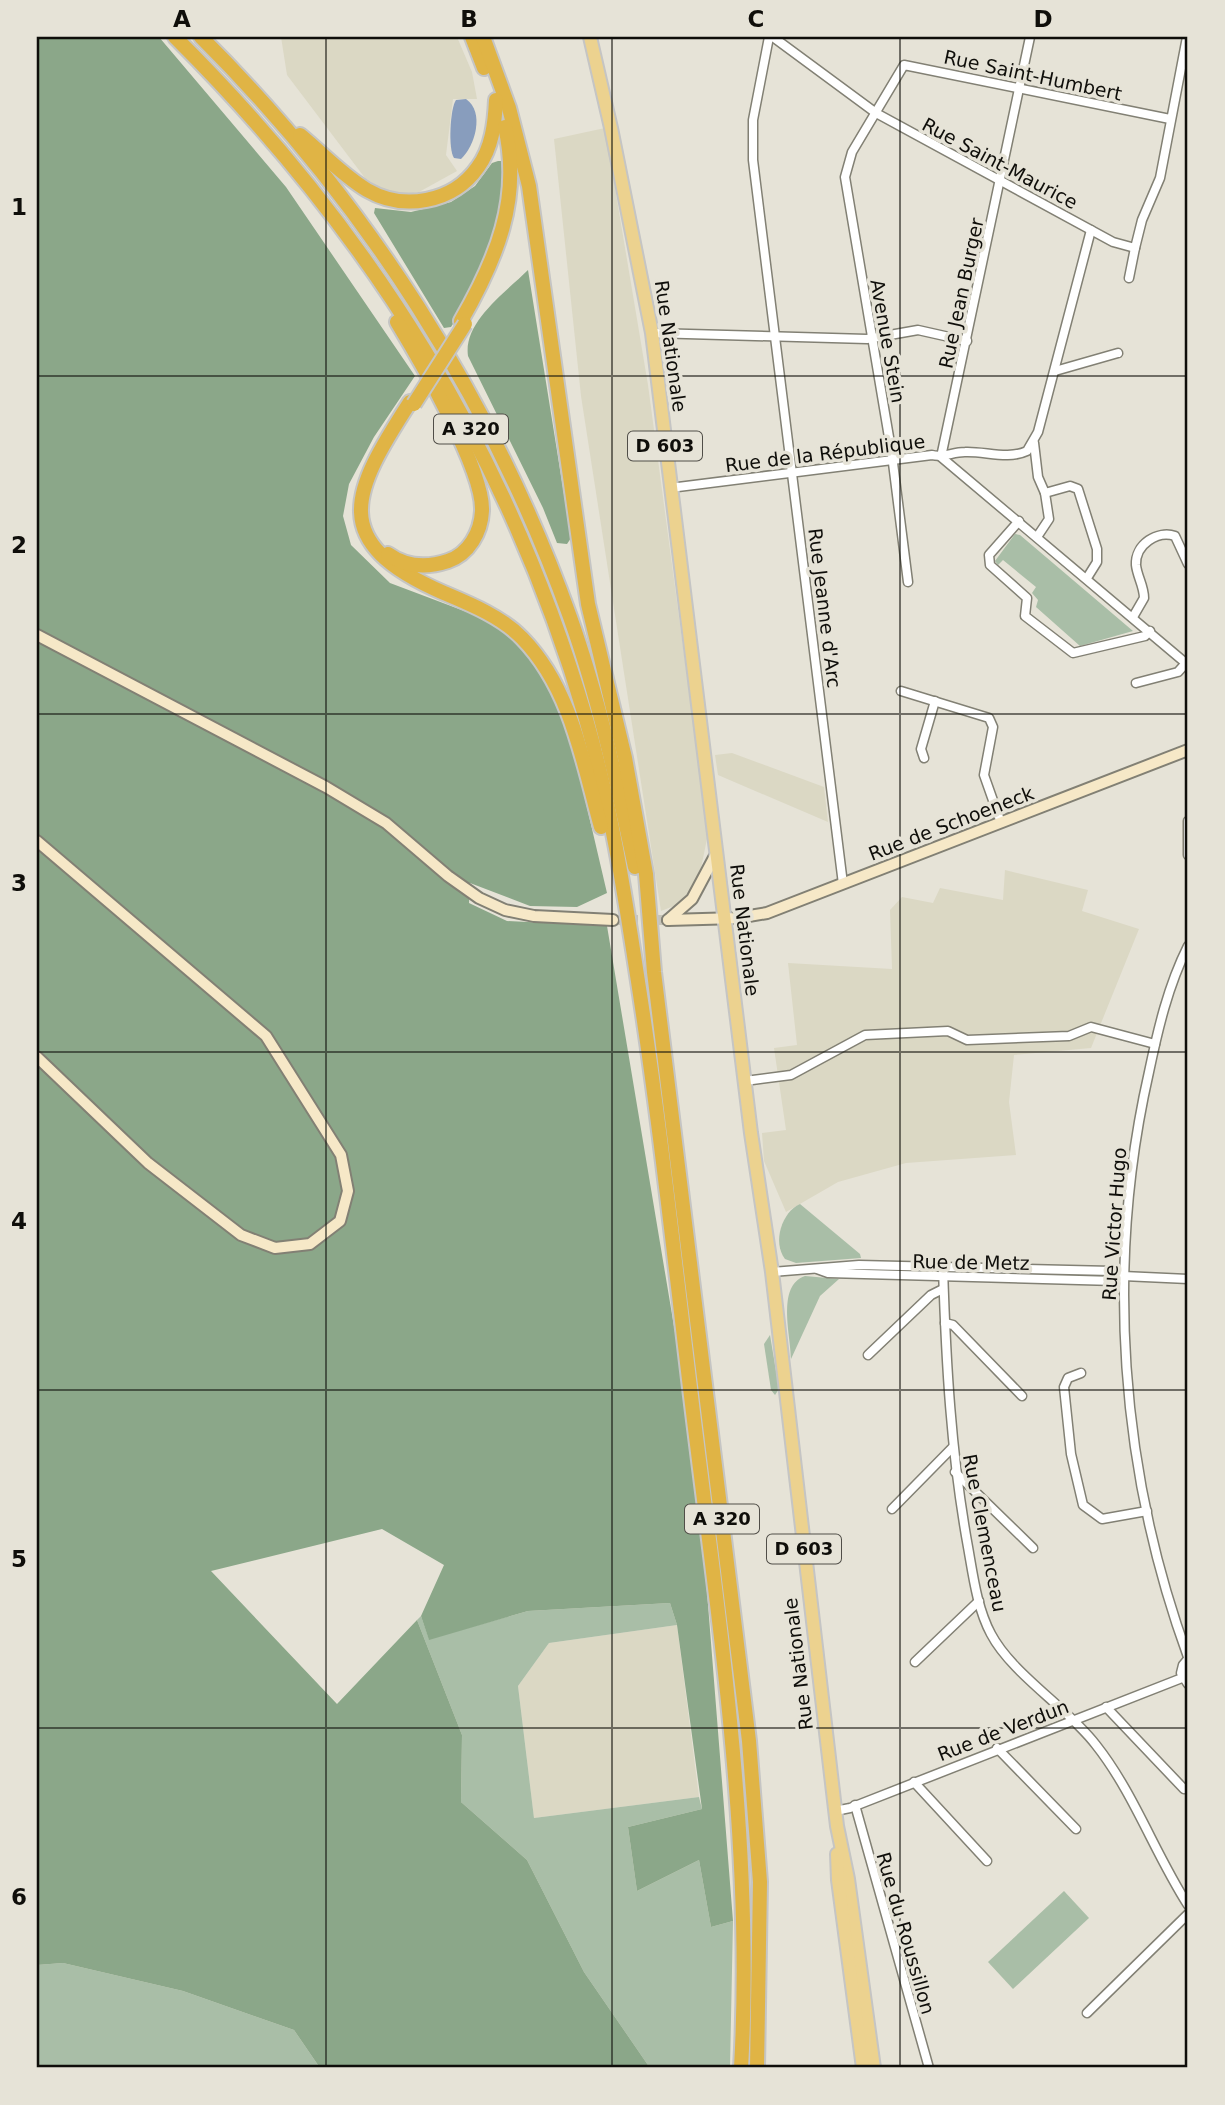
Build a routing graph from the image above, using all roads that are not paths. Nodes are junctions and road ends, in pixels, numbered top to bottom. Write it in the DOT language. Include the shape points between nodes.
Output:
graph roads {
  1 [pos="175,37"];
  2 [pos="201,37"];
  3 [pos="472,37"];
  4 [pos="483,37"];
  5 [pos="771,37"];
  6 [pos="1030,37"];
  7 [pos="1187,37"];
  8 [pos="590,39"];
  9 [pos="1020,88"];
  10 [pos="496,100"];
  11 [pos="876,113"];
  12 [pos="280,119"];
  13 [pos="1170,119"];
  14 [pos="516,134"];
  15 [pos="1001,181"];
  16 [pos="1090,230"];
  17 [pos="1135,248"];
  18 [pos="372,267"];
  19 [pos="1129,278"];
  20 [pos="463,323"];
  21 [pos="652,333"];
  22 [pos="775,336"];
  23 [pos="872,339"];
  24 [pos="967,341"];
  25 [pos="1118,353"];
  26 [pos="1055,371"];
  27 [pos="412,403"];
  28 [pos="1034,443"];
  29 [pos="941,457"];
  30 [pos="892,459"];
  31 [pos="791,473"];
  32 [pos="670,488"];
  33 [pos="1045,493"];
  34 [pos="1019,521"];
  35 [pos="1037,537"];
  36 [pos="1188,564"];
  37 [pos="1087,578"];
  38 [pos="908,582"];
  39 [pos="1133,617"];
  40 [pos="1150,631"];
  41 [pos="37,635"];
  42 [pos="1187,664"];
  43 [pos="1136,683"];
  44 [pos="901,691"];
  45 [pos="936,701"];
  46 [pos="1188,750"];
  47 [pos="924,758"];
  48 [pos="1188,821"];
  49 [pos="1001,823"];
  50 [pos="37,841"];
  51 [pos="716,854"];
  52 [pos="1188,855"];
  53 [pos="843,884"];
  54 [pos="625,896"];
  55 [pos="724,919"];
  56 [pos="613,920"];
  57 [pos="1188,946"];
  58 [pos="654,972"];
  59 [pos="1155,1044"];
  60 [pos="37,1057"];
  61 [pos="746,1081"];
  62 [pos="772,1272"];
  63 [pos="943,1273"];
  64 [pos="1123,1276"];
  65 [pos="1188,1279"];
  66 [pos="943,1290"];
  67 [pos="945,1323"];
  68 [pos="867,1355"];
  69 [pos="1081,1373"];
  70 [pos="1022,1396"];
  71 [pos="953,1447"];
  72 [pos="955,1472"];
  73 [pos="892,1509"];
  74 [pos="1147,1510"];
  75 [pos="1033,1548"];
  76 [pos="979,1601"];
  77 [pos="1188,1658"];
  78 [pos="915,1662"];
  79 [pos="1185,1681"];
  80 [pos="1106,1707"];
  81 [pos="1071,1721"];
  82 [pos="997,1748"];
  83 [pos="914,1783"];
  84 [pos="1184,1789"];
  85 [pos="855,1805"];
  86 [pos="835,1811"];
  87 [pos="837,1826"];
  88 [pos="1076,1829"];
  89 [pos="987,1861"];
  90 [pos="1188,1905"];
  91 [pos="1188,1914"];
  92 [pos="1087,2013"];
  93 [pos="741,2068"];
  94 [pos="757,2068"];
  95 [pos="863,2068"];
  96 [pos="874,2068"];
  97 [pos="929,2068"];
  1 -- 18 [label="highway, A 320" via="295,167"];
  2 -- 12 [label="highway, A 320"];
  3 -- 10 [label="highway"];
  4 -- 14 [label="highway"];
  5 -- 11 [label="street, Rue Saint-Maurice"];
  5 -- 22 [label="street, Rue Jeanne d'Arc" via="752,145"];
  6 -- 9 [label="street, Rue Jean Burger"];
  7 -- 13 [label="street"];
  8 -- 21 [label="main road, Rue Nationale / D 603"];
  9 -- 11 [label="street, Rue Saint-Humbert" via="904,65"];
  9 -- 13 [label="street, Rue Saint-Humbert"];
  9 -- 15 [label="street, Rue Jean Burger"];
  10 -- 12 [label="highway" via="494,129 479,166 448,193 413,202 390,200 368,191"];
  10 -- 20 [label="highway" via="509,142 508,212 494,258"];
  11 -- 15 [label="street, Rue Saint-Maurice"];
  11 -- 23 [label="street, Avenue Stein" via="852,152 845,177"];
  12 -- 58 [label="highway, A 320" via="342,197 416,304 473,400 533,523 603,722"];
  13 -- 17 [label="street" via="1160,178"];
  14 -- 20 [label="highway" via="516,191 509,233 490,278"];
  14 -- 58 [label="highway" via="529,186 588,604 625,758 646,874"];
  15 -- 16 [label="street, Rue Saint-Maurice"];
  15 -- 24 [label="street, Rue Jean Burger"];
  16 -- 17 [label="street"];
  16 -- 26 [label="street, Rue Saint-Maurice"];
  17 -- 19 [label="street"];
  18 -- 27 [label="highway" via="382,296 441,401 480,496 479,530 466,549 454,559 425,567 400,561 382,548 371,532 367,513 373,476"];
  18 -- 54 [label="highway, A 320" via="460,408 519,530 588,724"];
  20 -- 27 [label="highway, bridge"];
  21 -- 22 [label="street"];
  21 -- 32 [label="main road, Rue Nationale / D 603"];
  22 -- 23 [label="street"];
  22 -- 31 [label="street, Rue Jeanne d'Arc"];
  23 -- 24 [label="street" via="918,331"];
  23 -- 30 [label="street, Avenue Stein"];
  24 -- 29 [label="street, Rue Jean Burger"];
  25 -- 26 [label="street"];
  26 -- 28 [label="street, Rue Saint-Maurice"];
  27 -- 54 [label="highway" via="368,475 362,496 366,534 376,552 396,569 489,614 520,635 538,656 565,705"];
  28 -- 29 [label="street" via="1017,455 963,452"];
  28 -- 33 [label="street"];
  29 -- 30 [label="street, Rue de la République"];
  29 -- 34 [label="street"];
  30 -- 31 [label="street, Rue de la République"];
  30 -- 38 [label="street, Avenue Stein"];
  31 -- 32 [label="street, Rue de la République"];
  31 -- 53 [label="street, Rue Jeanne d'Arc"];
  32 -- 51 [label="main road, Rue Nationale / D 603"];
  33 -- 35 [label="street" via="1049,519"];
  33 -- 37 [label="street" via="1070,486 1078,489 1097,549 1097,562"];
  34 -- 35 [label="street"];
  34 -- 40 [label="street" via="989,555 990,565 1027,598 1026,616 1073,653"];
  35 -- 37 [label="street"];
  36 -- 39 [label="street" via="1175,536 1152,537 1138,554 1144,598"];
  37 -- 39 [label="street"];
  39 -- 40 [label="street"];
  40 -- 42 [label="street"];
  41 -- 56 [label="main road" via="326,787 386,823 448,876 496,906 534,916"];
  42 -- 43 [label="street" via="1178,672"];
  44 -- 45 [label="street"];
  45 -- 47 [label="street" via="921,750"];
  45 -- 49 [label="street" via="986,716 992,723 984,775"];
  46 -- 49 [label="main road, Rue de Schoeneck"];
  48 -- 52 [label="street"];
  49 -- 53 [label="main road, Rue de Schoeneck"];
  50 -- 60 [label="main road" via="266,1036 341,1155 348,1191 340,1221 310,1244 275,1248 241,1235 148,1163"];
  51 -- 55 [label="main road, Rue Nationale / D 603"];
  51 -- 55 [label="main road, Rue de Schoeneck" via="692,899 668,920"];
  53 -- 55 [label="main road, Rue de Schoeneck" via="767,913"];
  54 -- 93 [label="highway, A 320" via="650,1060 733,1744 744,1897"];
  55 -- 61 [label="main road, Rue Nationale / D 603"];
  57 -- 59 [label="street, Rue Victor Hugo"];
  58 -- 94 [label="highway, A 320" via="750,1753 760,1882"];
  59 -- 61 [label="street" via="1091,1027 1069,1037 967,1041 948,1031 865,1035 791,1075"];
  59 -- 64 [label="street, Rue Victor Hugo" via="1135,1143"];
  61 -- 62 [label="main road, Rue Nationale / D 603"];
  62 -- 63 [label="street, Rue de Metz" via="838,1265"];
  62 -- 86 [label="main road, Rue Nationale / D 603"];
  63 -- 64 [label="street, Rue de Metz" via="1112,1271"];
  63 -- 66 [label="street, Rue Clemenceau"];
  64 -- 65 [label="street, Rue de Metz"];
  64 -- 74 [label="street, Rue Victor Hugo" via="1130,1410"];
  66 -- 67 [label="street, Rue Clemenceau"];
  66 -- 68 [label="street" via="931,1295"];
  67 -- 70 [label="street" via="953,1325"];
  67 -- 71 [label="street, Rue Clemenceau"];
  69 -- 74 [label="street" via="1068,1378 1064,1387 1071,1454 1083,1505 1102,1519"];
  71 -- 72 [label="street, Rue Clemenceau"];
  71 -- 73 [label="street"];
  72 -- 75 [label="street"];
  72 -- 76 [label="street, Rue Clemenceau"];
  74 -- 77 [label="street, Rue Victor Hugo"];
  76 -- 78 [label="street"];
  76 -- 81 [label="street, Rue Clemenceau" via="1001,1648"];
  77 -- 79 [label="street, Rue de Verdun" via="1181,1669"];
  79 -- 80 [label="street, Rue de Verdun"];
  80 -- 81 [label="street, Rue de Verdun"];
  80 -- 84 [label="street"];
  81 -- 82 [label="street, Rue de Verdun"];
  81 -- 90 [label="street, Rue Clemenceau" via="1112,1767"];
  82 -- 83 [label="street, Rue de Verdun"];
  82 -- 88 [label="street"];
  83 -- 85 [label="street, Rue de Verdun"];
  83 -- 89 [label="street"];
  85 -- 86 [label="street, Rue de Verdun"];
  85 -- 97 [label="street, Rue du Roussillon"];
  86 -- 87 [label="main road, Rue Nationale / D 603"];
  87 -- 95 [label="main road, Rue Nationale / D 603" via="838,1880"];
  87 -- 96 [label="main road, Rue Nationale / D 603"];
  91 -- 92 [label="street"];
}
